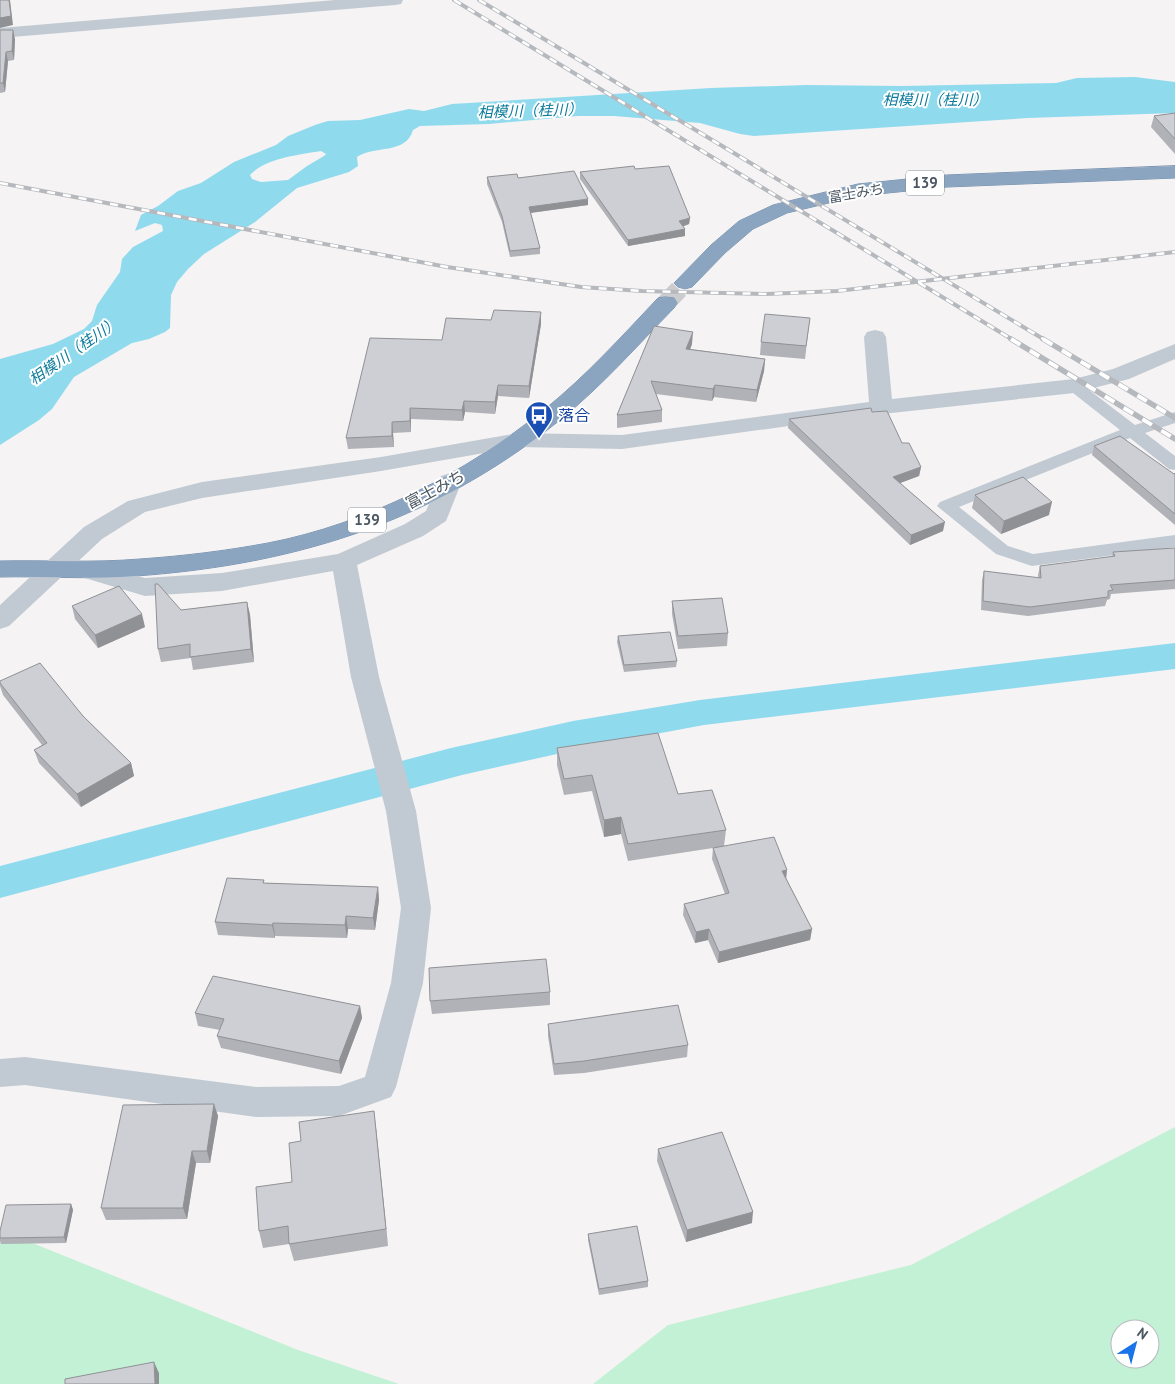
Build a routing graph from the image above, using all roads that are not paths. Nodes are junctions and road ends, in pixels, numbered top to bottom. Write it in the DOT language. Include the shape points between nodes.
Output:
graph roads {
  1 [pos="395,0"];
  2 [pos="0,33"];
  3 [pos="1175,172"];
  4 [pos="685,283"];
  5 [pos="666,303"];
  6 [pos="875,337"];
  7 [pos="1175,351"];
  8 [pos="1074,386"];
  9 [pos="881,407"];
  10 [pos="1175,416"];
  11 [pos="1132,431"];
  12 [pos="519,440"];
  13 [pos="1175,465"];
  14 [pos="450,481"];
  15 [pos="1175,540"];
  16 [pos="344,560"];
  17 [pos="0,569"];
  18 [pos="54,569"];
  19 [pos="87,570"];
  20 [pos="0,620"];
  21 [pos="0,1073"];
  1 -- 2 [label="street"];
  3 -- 4 [label="highway, 富士みち / 139" via="947,181 858,190 780,209 746,225"];
  5 -- 12 [label="highway, 富士みち / 139" via="601,371"];
  6 -- 9 [label="street"];
  7 -- 8 [label="street" via="1120,374"];
  8 -- 9 [label="street"];
  8 -- 11 [label="lane"];
  9 -- 12 [label="street" via="622,442"];
  10 -- 11 [label="lane"];
  11 -- 13 [label="lane"];
  11 -- 15 [label="lane" via="946,506 1002,550 1032,560"];
  12 -- 14 [label="highway, 富士みち / 139"];
  12 -- 18 [label="street" via="202,490 137,506 94,533"];
  14 -- 16 [label="street" via="437,515 414,530"];
  14 -- 19 [label="highway, 富士みち / 139" via="402,507 333,534 284,547 227,558"];
  16 -- 19 [label="street" via="222,582 145,587"];
  16 -- 21 [label="street" via="364,677 401,811 416,908 406,982 379,1087 339,1101 256,1102 25,1071"];
  17 -- 18 [label="highway, 富士みち / 139"];
  18 -- 19 [label="highway, 富士みち / 139"];
  18 -- 20 [label="street"];
}
